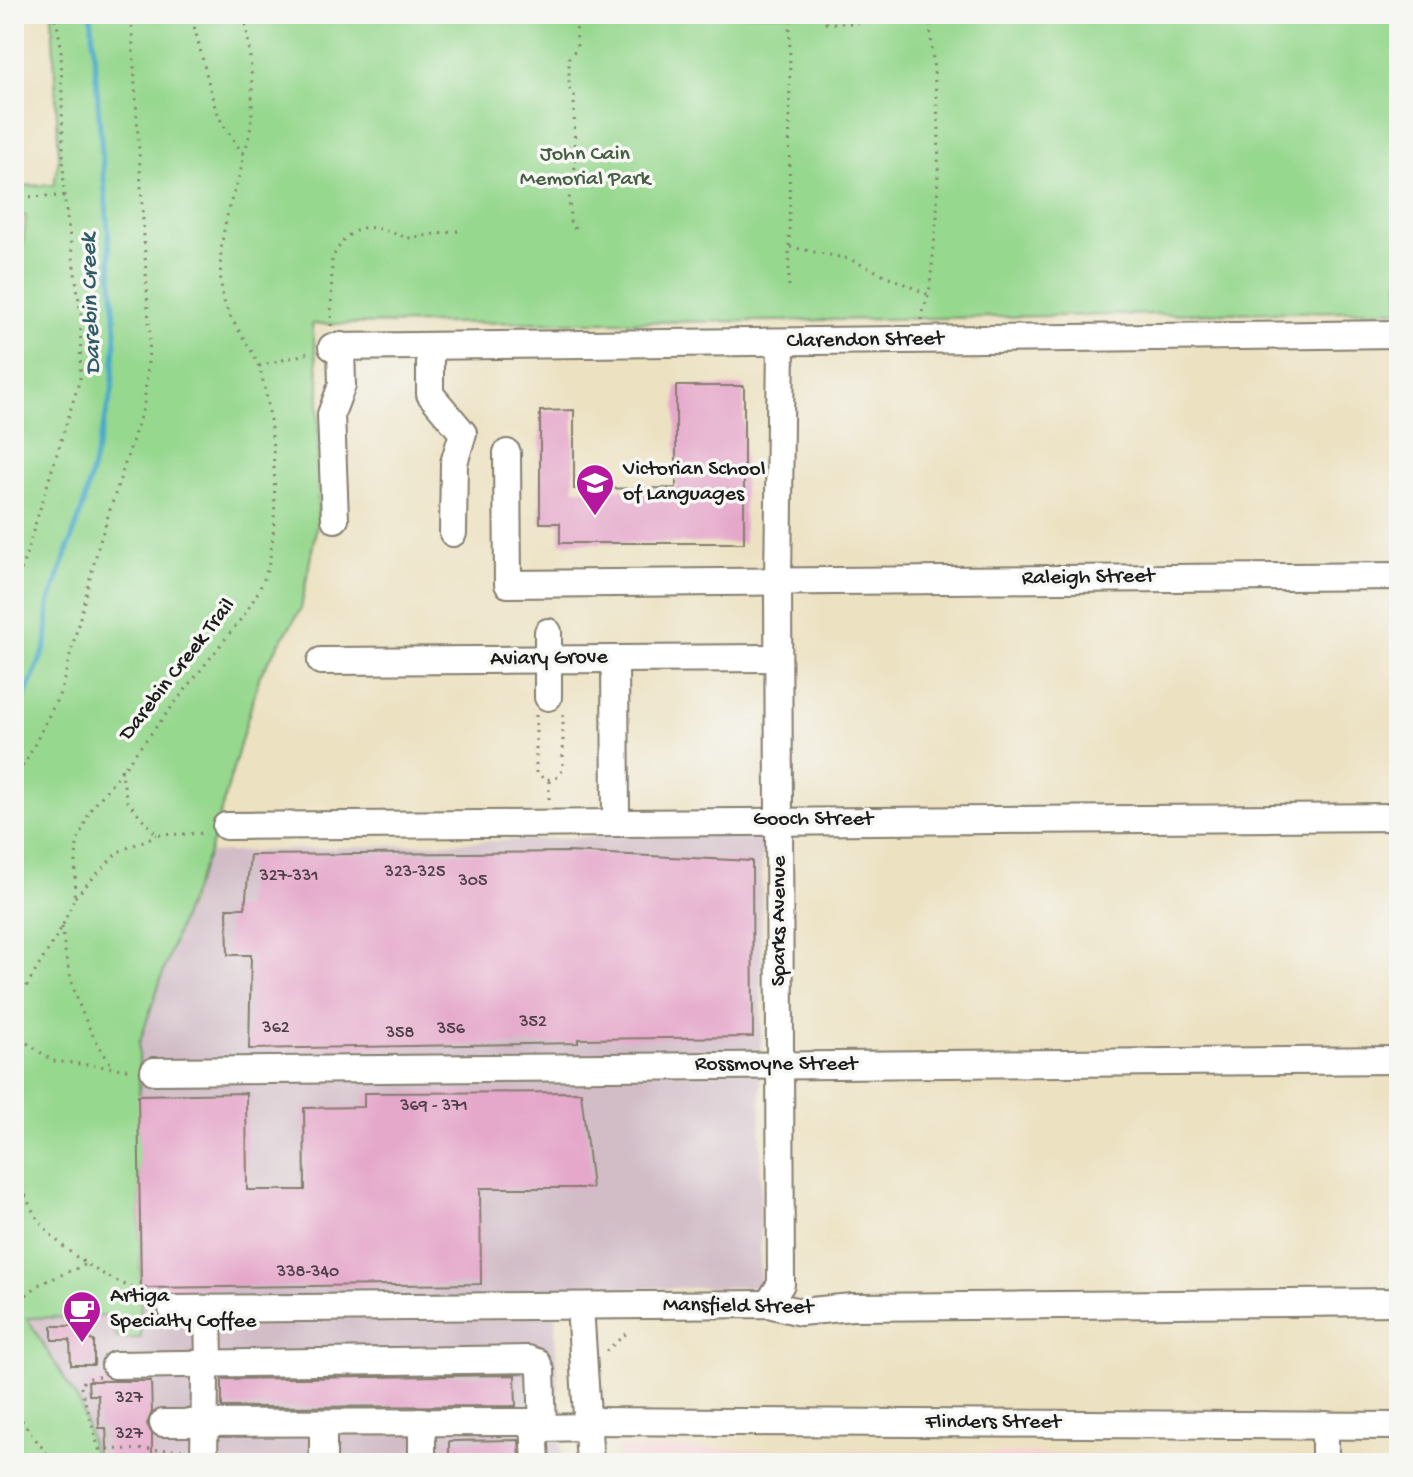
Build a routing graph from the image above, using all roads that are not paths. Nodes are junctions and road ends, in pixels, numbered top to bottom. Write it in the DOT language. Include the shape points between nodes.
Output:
graph roads {
  1 [pos="1399,334"];
  2 [pos="781,343"];
  3 [pos="430,346"];
  4 [pos="507,453"];
  5 [pos="335,519"];
  6 [pos="453,533"];
  7 [pos="1399,576"];
  8 [pos="778,581"];
  9 [pos="548,632"];
  10 [pos="778,658"];
  11 [pos="615,659"];
  12 [pos="548,660"];
  13 [pos="321,661"];
  14 [pos="549,708"];
  15 [pos="1399,817"];
  16 [pos="779,820"];
  17 [pos="616,822"];
  18 [pos="226,826"];
  19 [pos="1399,1060"];
  20 [pos="781,1065"];
  21 [pos="154,1071"];
  22 [pos="1399,1302"];
  23 [pos="768,1304"];
  24 [pos="580,1306"];
  25 [pos="172,1309"];
  26 [pos="208,1309"];
  27 [pos="209,1364"];
  28 [pos="108,1371"];
  29 [pos="422,1421"];
  30 [pos="163,1423"];
  31 [pos="205,1423"];
  32 [pos="323,1423"];
  33 [pos="586,1424"];
  34 [pos="538,1425"];
  35 [pos="1325,1425"];
  36 [pos="1399,1426"];
  37 [pos="204,1456"];
  38 [pos="323,1463"];
  39 [pos="422,1463"];
  40 [pos="536,1463"];
  41 [pos="590,1463"];
  42 [pos="1325,1463"];
  1 -- 2 [label="street, Clarendon Street"];
  2 -- 3 [label="street, Clarendon Street"];
  2 -- 8 [label="street, Sparks Avenue"];
  3 -- 5 [label="street, Clarendon Street" via="336,347 342,385 331,414"];
  3 -- 6 [label="street" via="430,394 463,433 454,463"];
  4 -- 8 [label="street, Raleigh Street" via="508,584"];
  7 -- 8 [label="street, Raleigh Street"];
  8 -- 10 [label="street, Sparks Avenue"];
  9 -- 12 [label="street"];
  10 -- 11 [label="street, Aviary Grove"];
  10 -- 16 [label="street, Sparks Avenue"];
  11 -- 12 [label="street, Aviary Grove"];
  11 -- 17 [label="street"];
  12 -- 13 [label="street, Aviary Grove"];
  12 -- 14 [label="street"];
  15 -- 16 [label="street, Gooch Street"];
  16 -- 17 [label="street, Gooch Street"];
  16 -- 20 [label="street, Sparks Avenue"];
  17 -- 18 [label="street, Gooch Street"];
  19 -- 20 [label="street, Rossmoyne Street"];
  20 -- 21 [label="street, Rossmoyne Street"];
  20 -- 23 [label="street, Sparks Avenue" via="781,1284"];
  22 -- 23 [label="street, Mansfield Street" via="852,1307 800,1312"];
  23 -- 24 [label="street, Mansfield Street"];
  24 -- 26 [label="street, Mansfield Street"];
  24 -- 33 [label="street"];
  25 -- 26 [label="street, Mansfield Street"];
  26 -- 27 [label="street"];
  27 -- 28 [label="street"];
  27 -- 31 [label="street"];
  27 -- 34 [label="street" via="528,1359 541,1371"];
  29 -- 32 [label="street, Flinders Street"];
  29 -- 34 [label="street, Flinders Street"];
  29 -- 39 [label="street"];
  30 -- 31 [label="street, Flinders Street"];
  31 -- 32 [label="street, Flinders Street"];
  31 -- 37 [label="street"];
  32 -- 38 [label="street"];
  33 -- 34 [label="street, Flinders Street"];
  33 -- 35 [label="street, Flinders Street"];
  33 -- 41 [label="street"];
  34 -- 40 [label="street"];
  35 -- 36 [label="street, Flinders Street"];
  35 -- 42 [label="street"];
}
